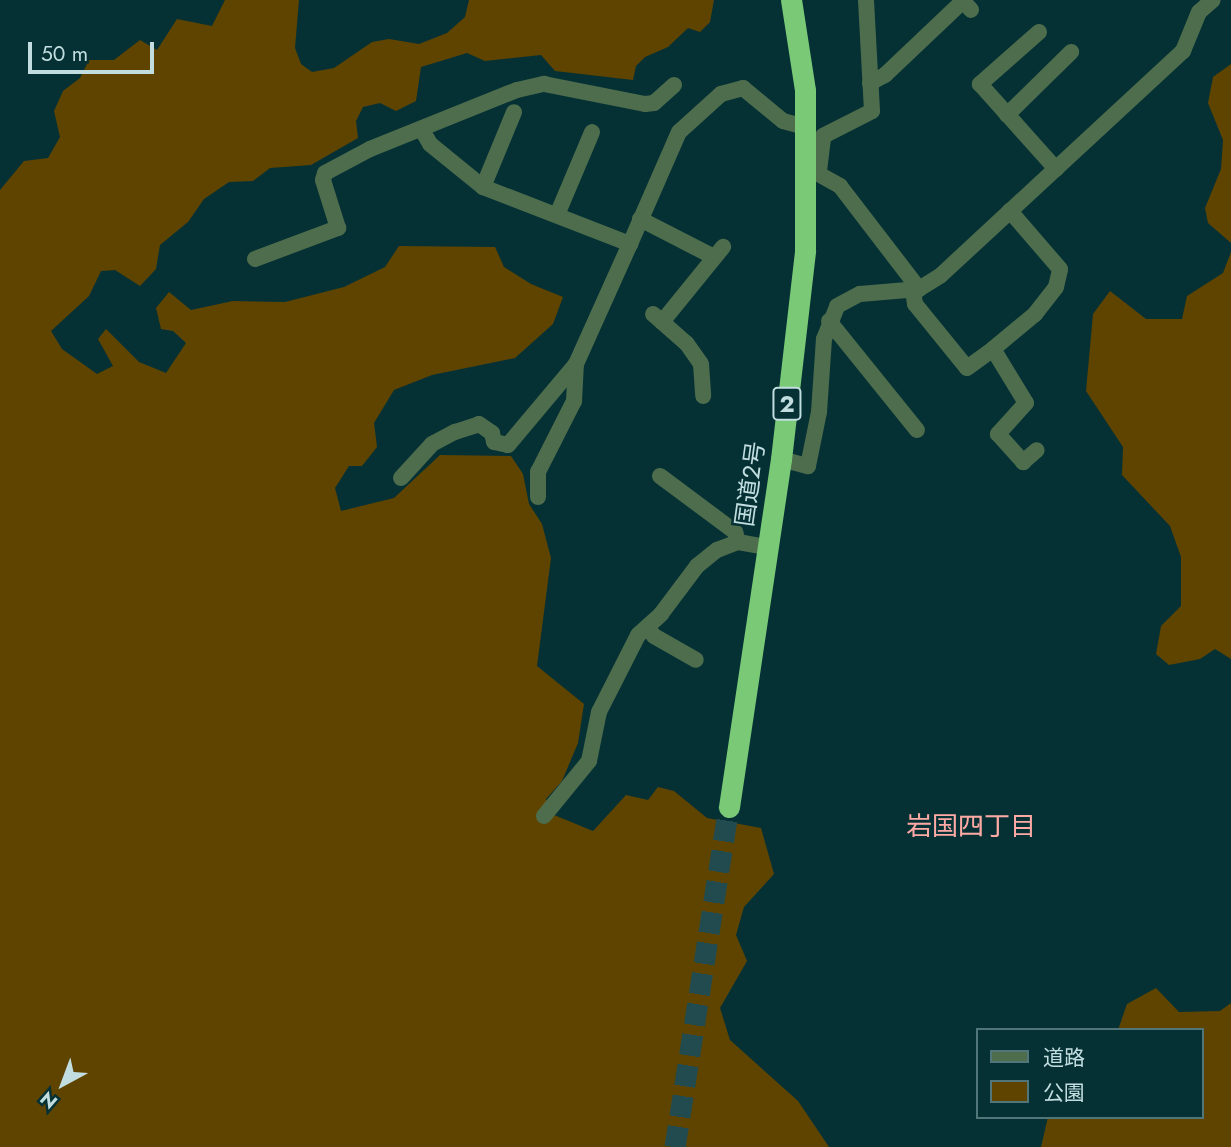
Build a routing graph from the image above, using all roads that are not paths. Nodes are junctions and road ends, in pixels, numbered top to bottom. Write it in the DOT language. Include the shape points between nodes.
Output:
graph roads {
  1 [pos="791,0"];
  2 [pos="866,0"];
  3 [pos="1213,0"];
  4 [pos="971,10"];
  5 [pos="1039,32"];
  6 [pos="1071,52"];
  7 [pos="870,83"];
  8 [pos="674,85"];
  9 [pos="514,111"];
  10 [pos="1007,115"];
  11 [pos="805,127"];
  12 [pos="422,130"];
  13 [pos="592,132"];
  14 [pos="813,169"];
  15 [pos="1056,169"];
  16 [pos="483,187"];
  17 [pos="1010,211"];
  18 [pos="557,215"];
  19 [pos="640,219"];
  20 [pos="629,244"];
  21 [pos="255,259"];
  22 [pos="916,289"];
  23 [pos="829,321"];
  24 [pos="993,349"];
  25 [pos="576,363"];
  26 [pos="703,396"];
  27 [pos="917,430"];
  28 [pos="1037,450"];
  29 [pos="780,459"];
  30 [pos="660,476"];
  31 [pos="401,478"];
  32 [pos="538,497"];
  33 [pos="738,542"];
  34 [pos="767,547"];
  35 [pos="647,627"];
  36 [pos="696,660"];
  37 [pos="729,807"];
  38 [pos="544,816"];
  1 -- 11 [label="highway, 国道2号 / 2"];
  2 -- 7 [label="street"];
  3 -- 15 [label="street" via="1199,12 1183,51"];
  4 -- 7 [label="street" via="963,1 885,75"];
  5 -- 10 [label="street" via="980,84"];
  6 -- 10 [label="street"];
  7 -- 14 [label="street" via="872,111 823,136"];
  8 -- 12 [label="street" via="653,103 645,104 544,84 517,90"];
  9 -- 16 [label="street"];
  10 -- 15 [label="street"];
  11 -- 14 [label="highway, 国道2号 / 2"];
  11 -- 19 [label="street" via="783,121 743,88 721,94 679,132"];
  12 -- 16 [label="street" via="430,144"];
  12 -- 21 [label="street" via="325,173 323,180 338,228"];
  13 -- 18 [label="street"];
  14 -- 22 [label="street" via="840,186"];
  14 -- 29 [label="highway, 国道2号 / 2"];
  15 -- 17 [label="street"];
  16 -- 18 [label="street"];
  17 -- 22 [label="street" via="940,276"];
  17 -- 24 [label="street" via="1060,269 1056,287 1035,314"];
  18 -- 20 [label="street"];
  19 -- 20 [label="street"];
  19 -- 26 [label="street" via="719,252 657,318 701,364"];
  20 -- 25 [label="street"];
  22 -- 23 [label="street" via="846,298"];
  22 -- 24 [label="street" via="915,304 967,368"];
  23 -- 27 [label="street"];
  23 -- 29 [label="street" via="808,466"];
  24 -- 28 [label="street" via="1026,403 998,435 1023,462"];
  25 -- 31 [label="street" via="508,445 494,442 486,427 467,428 432,444"];
  25 -- 32 [label="street" via="574,401 538,471"];
  29 -- 34 [label="highway, 国道2号 / 2"];
  30 -- 33 [label="street" via="735,532"];
  33 -- 34 [label="street"];
  33 -- 35 [label="street" via="717,550 697,566"];
  34 -- 37 [label="highway, 国道2号 / 2"];
  35 -- 36 [label="street" via="653,636"];
  35 -- 38 [label="street" via="630,646 599,712 589,761"];
}
